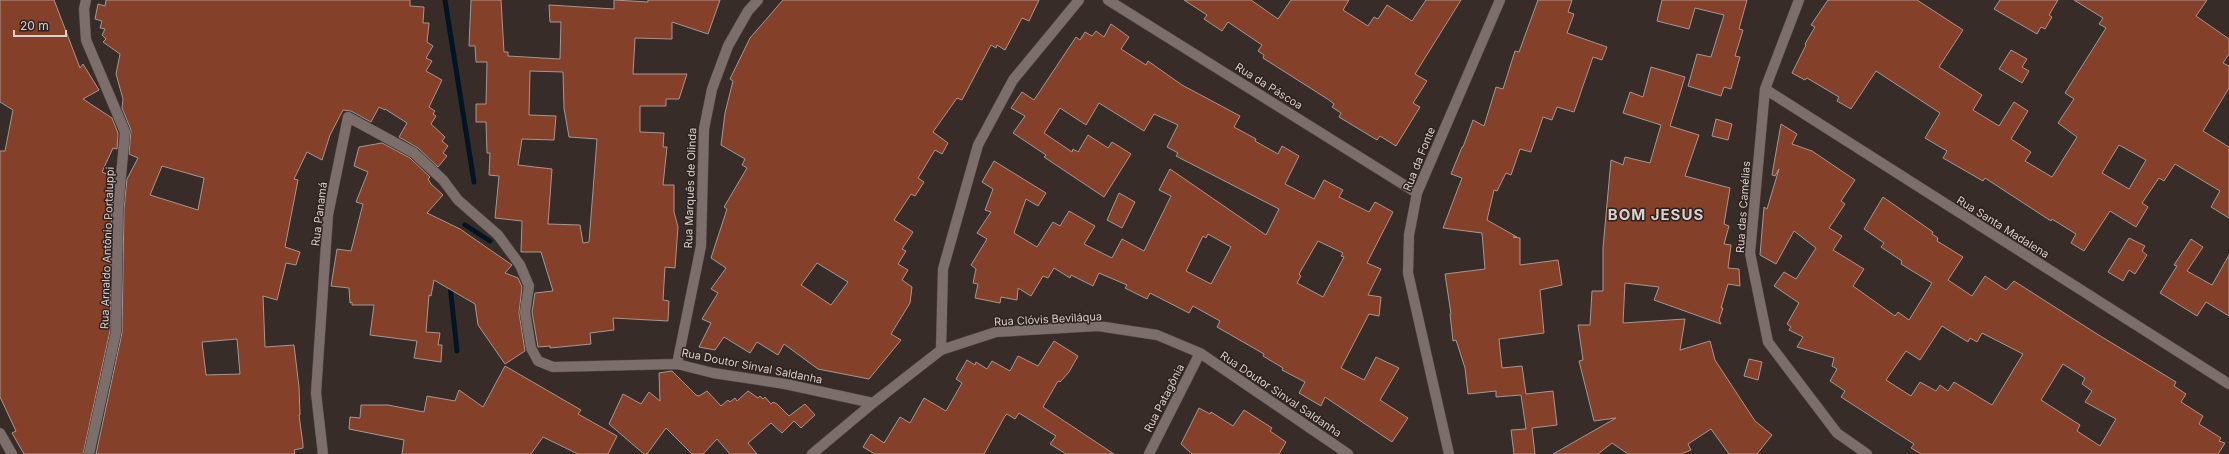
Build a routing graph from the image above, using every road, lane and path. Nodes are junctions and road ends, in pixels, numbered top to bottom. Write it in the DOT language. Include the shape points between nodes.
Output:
graph roads {
  1 [pos="86,0"];
  2 [pos="758,0"];
  3 [pos="1079,0"];
  4 [pos="1108,0"];
  5 [pos="1500,0"];
  6 [pos="1799,0"];
  7 [pos="1765,89"];
  8 [pos="1417,193"];
  9 [pos="458,200"];
  10 [pos="941,350"];
  11 [pos="1200,353"];
  12 [pos="677,364"];
  13 [pos="2229,384"];
  14 [pos="873,402"];
  15 [pos="0,433"];
  16 [pos="12,454"];
  17 [pos="89,454"];
  18 [pos="323,454"];
  19 [pos="812,454"];
  20 [pos="1150,454"];
  21 [pos="1348,454"];
  22 [pos="1449,454"];
  23 [pos="1867,454"];
  1 -- 17 [label="street, Rua Arnaldo Antônio Portaluppi" via="86,40 125,132 118,209 116,332"];
  2 -- 12 [label="street, Rua Marquês de Olinda" via="748,10 728,46 711,96 704,129 701,246"];
  3 -- 10 [label="street" via="1012,80 978,145 943,269"];
  4 -- 8 [label="street, Rua da Páscoa"];
  5 -- 8 [label="street, Rua da Fonte"];
  6 -- 7 [label="street, Rua das Camélias"];
  7 -- 13 [label="street, Rua Santa Madalena"];
  7 -- 23 [label="street, Rua das Camélias" via="1750,253 1768,342 1837,433"];
  8 -- 22 [label="street, Rua da Fonte" via="1409,235 1408,273"];
  9 -- 12 [label="street, Rua Doutor Sinval Saldanha" via="498,235 520,265 529,286 525,312 531,348 538,361 553,367"];
  9 -- 18 [label="street, Rua Panamá" via="443,180 414,153 348,117 328,215 316,393"];
  10 -- 11 [label="street, Rua Clóvis Beviláqua" via="996,332 1098,326 1157,335"];
  10 -- 14 [label="street, Rua Clóvis Beviláqua"];
  11 -- 20 [label="street, Rua Patagônia"];
  11 -- 21 [label="street, Rua Doutor Sinval Saldanha"];
  12 -- 14 [label="street, Rua Doutor Sinval Saldanha"];
  14 -- 19 [label="street, Rua Clóvis Beviláqua"];
  15 -- 16 [label="street"];
}
